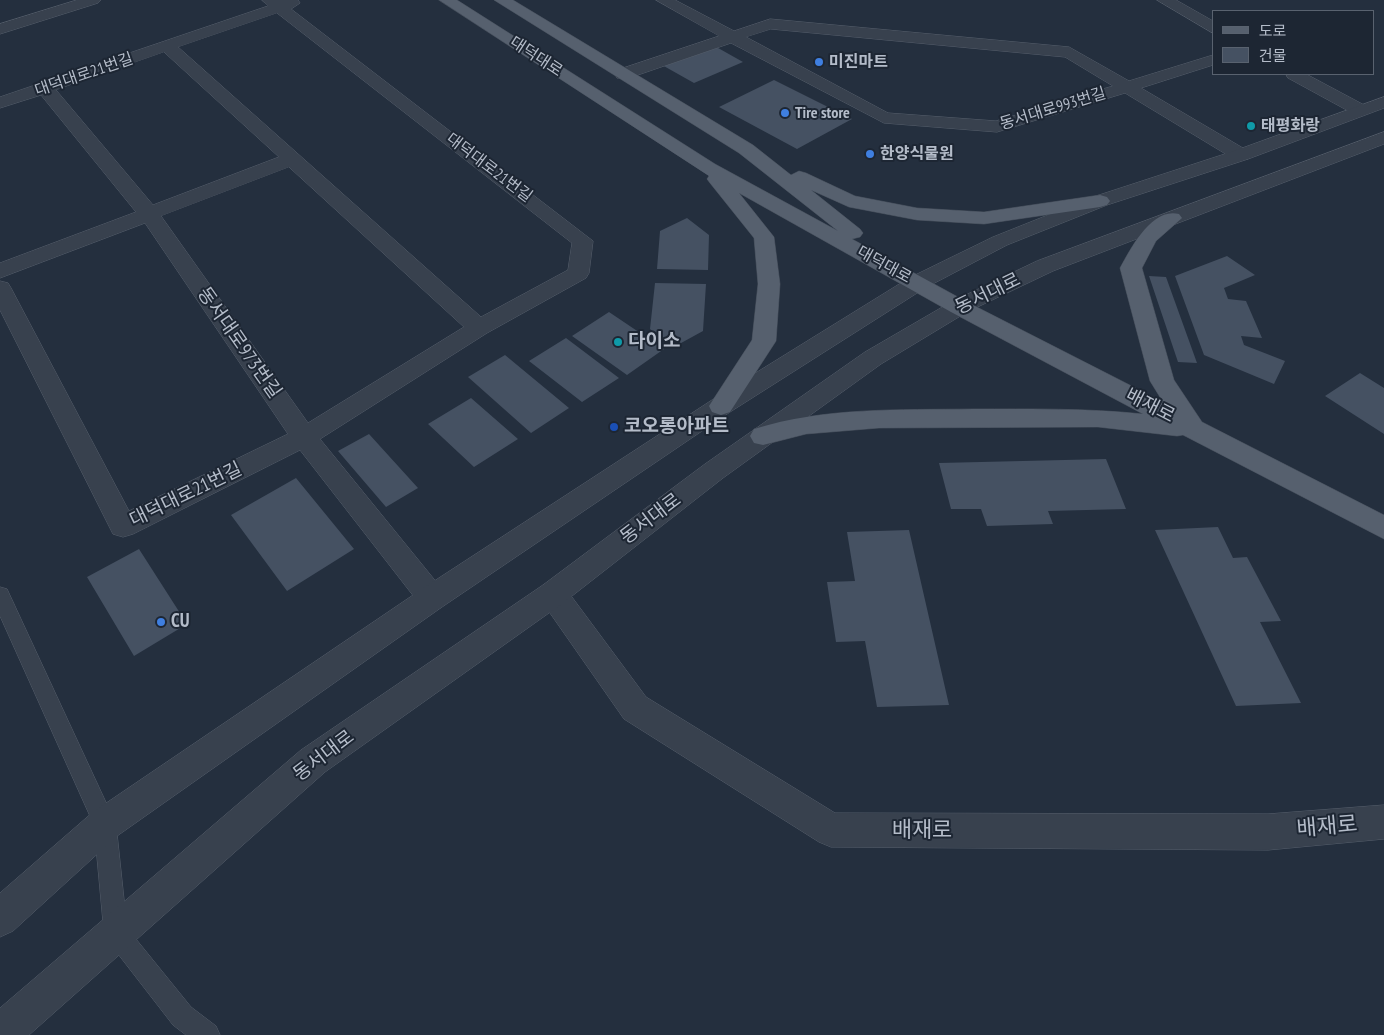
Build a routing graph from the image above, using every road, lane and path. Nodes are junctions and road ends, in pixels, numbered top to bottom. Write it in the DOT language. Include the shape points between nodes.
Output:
graph roads {
  1 [pos="93,0"];
  2 [pos="300,0"];
  3 [pos="447,0"];
  4 [pos="502,0"];
  5 [pos="664,0"];
  6 [pos="1165,0"];
  7 [pos="274,4"];
  8 [pos="1212,27"];
  9 [pos="0,29"];
  10 [pos="731,36"];
  11 [pos="167,46"];
  12 [pos="1212,60"];
  13 [pos="623,74"];
  14 [pos="1296,75"];
  15 [pos="1126,86"];
  16 [pos="46,88"];
  17 [pos="1384,102"];
  18 [pos="0,103"];
  19 [pos="1360,110"];
  20 [pos="1384,138"];
  21 [pos="746,149"];
  22 [pos="1241,155"];
  23 [pos="292,159"];
  24 [pos="708,168"];
  25 [pos="1100,202"];
  26 [pos="149,214"];
  27 [pos="1172,218"];
  28 [pos="0,271"];
  29 [pos="917,283"];
  30 [pos="0,288"];
  31 [pos="959,307"];
  32 [pos="479,328"];
  33 [pos="721,406"];
  34 [pos="1194,429"];
  35 [pos="763,436"];
  36 [pos="304,437"];
  37 [pos="1384,528"];
  38 [pos="553,594"];
  39 [pos="0,595"];
  40 [pos="432,598"];
  41 [pos="1384,822"];
  42 [pos="105,824"];
  43 [pos="0,918"];
  44 [pos="116,933"];
  45 [pos="0,1034"];
  46 [pos="206,1035"];
  1 -- 9 [label="street"];
  2 -- 7 [label="street, 대덕대로21번길"];
  3 -- 24 [label="main road, 대덕대로"];
  4 -- 13 [label="main road, 대덕대로"];
  5 -- 10 [label="street, 동서대로993번길"];
  6 -- 8 [label="street"];
  7 -- 11 [label="street, 대덕대로21번길"];
  7 -- 32 [label="street, 대덕대로21번길" via="584,241 578,273"];
  10 -- 13 [label="street, 동서대로993번길"];
  10 -- 15 [label="street, 동서대로993번길" via="770,24 1069,52"];
  10 -- 15 [label="street, 동서대로993번길" via="884,118 997,127"];
  11 -- 16 [label="street, 대덕대로21번길"];
  11 -- 23 [label="street"];
  12 -- 15 [label="street"];
  13 -- 21 [label="main road, 대덕대로"];
  14 -- 19 [label="street"];
  15 -- 22 [label="street, 동서대로993번길"];
  16 -- 18 [label="street, 대덕대로21번길"];
  16 -- 26 [label="street, 동서대로973번길"];
  17 -- 19 [label="street"];
  19 -- 22 [label="street"];
  20 -- 27 [label="street, 동서대로"];
  21 -- 25 [label="main road" via="849,201 918,214 984,218"];
  21 -- 29 [label="main road, 대덕대로"];
  22 -- 25 [label="street"];
  23 -- 26 [label="street"];
  23 -- 32 [label="street"];
  24 -- 29 [label="main road, 대덕대로"];
  24 -- 33 [label="main road" via="764,237 769,284 764,341"];
  25 -- 29 [label="street" via="1000,241"];
  26 -- 28 [label="street"];
  26 -- 36 [label="street, 동서대로973번길"];
  27 -- 31 [label="street, 동서대로" via="1045,266"];
  27 -- 34 [label="main road" via="1147,238 1131,268 1162,380"];
  29 -- 31 [label="main road, 배재로"];
  29 -- 33 [label="street"];
  30 -- 36 [label="street, 대덕대로21번길" via="123,526"];
  31 -- 34 [label="main road, 배재로"];
  31 -- 35 [label="street, 동서대로" via="873,358"];
  32 -- 36 [label="street, 대덕대로21번길"];
  33 -- 40 [label="street"];
  34 -- 35 [label="main road" via="1098,418 879,418 806,425"];
  34 -- 37 [label="main road, 배재로"];
  35 -- 38 [label="street, 동서대로"];
  36 -- 40 [label="street, 동서대로973번길"];
  38 -- 41 [label="street, 배재로" via="635,708 831,830 1268,832"];
  38 -- 44 [label="street, 동서대로" via="313,761"];
  39 -- 42 [label="lane"];
  40 -- 42 [label="street"];
  42 -- 43 [label="street"];
  42 -- 44 [label="lane"];
  44 -- 45 [label="street, 동서대로"];
  44 -- 46 [label="lane" via="182,1016"];
}
